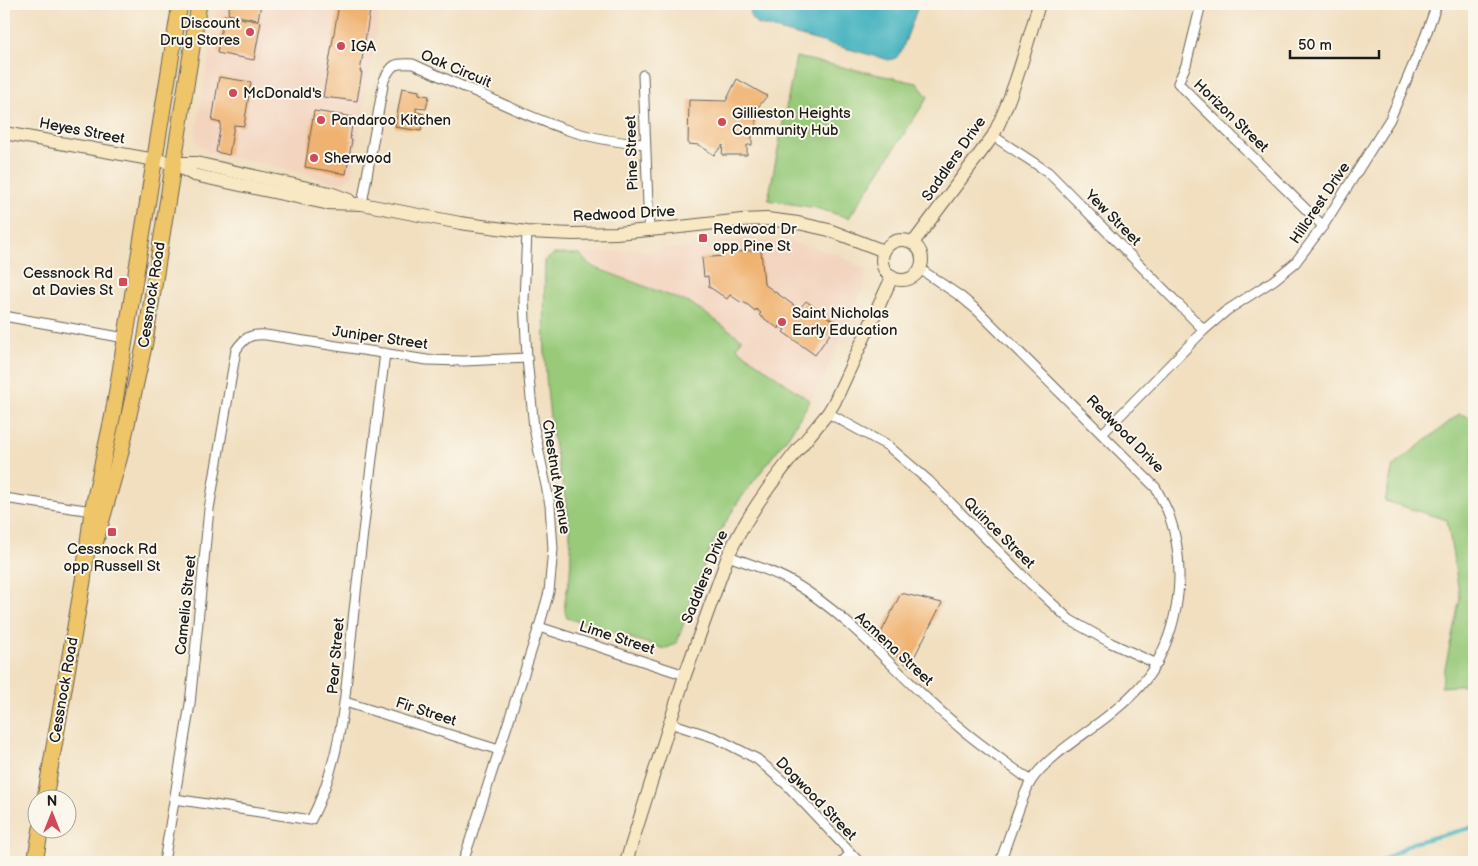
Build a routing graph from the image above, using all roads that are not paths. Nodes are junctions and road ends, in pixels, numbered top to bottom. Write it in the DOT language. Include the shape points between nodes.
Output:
graph roads {
  1 [pos="180,4"];
  2 [pos="199,4"];
  3 [pos="1039,4"];
  4 [pos="1201,4"];
  5 [pos="1436,4"];
  6 [pos="643,75"];
  7 [pos="4,133"];
  8 [pos="993,136"];
  9 [pos="645,144"];
  10 [pos="154,160"];
  11 [pos="172,163"];
  12 [pos="362,204"];
  13 [pos="1324,226"];
  14 [pos="649,230"];
  15 [pos="527,232"];
  16 [pos="913,243"];
  17 [pos="884,251"];
  18 [pos="920,270"];
  19 [pos="892,277"];
  20 [pos="4,316"];
  21 [pos="1204,330"];
  22 [pos="125,338"];
  23 [pos="236,350"];
  24 [pos="385,354"];
  25 [pos="527,358"];
  26 [pos="828,414"];
  27 [pos="1102,434"];
  28 [pos="4,498"];
  29 [pos="92,512"];
  30 [pos="728,556"];
  31 [pos="83,581"];
  32 [pos="539,627"];
  33 [pos="1157,664"];
  34 [pos="685,675"];
  35 [pos="345,702"];
  36 [pos="670,723"];
  37 [pos="498,750"];
  38 [pos="1031,781"];
  39 [pos="48,788"];
  40 [pos="175,800"];
  41 [pos="39,838"];
  42 [pos="850,854"];
  43 [pos="35,862"];
  44 [pos="164,862"];
  45 [pos="463,862"];
  46 [pos="626,862"];
  47 [pos="842,862"];
  48 [pos="859,862"];
  49 [pos="1000,862"];
  1 -- 10 [label="main road, Cessnock Road"];
  2 -- 11 [label="main road, Cessnock Road"];
  3 -- 8 [label="street, Saddlers Drive" via="1016,81"];
  4 -- 13 [label="street, Horizon Street" via="1186,65 1178,83"];
  5 -- 13 [label="street, Hillcrest Drive" via="1390,119"];
  6 -- 9 [label="street, Pine Street"];
  7 -- 10 [label="street, Heyes Street"];
  8 -- 16 [label="street, Saddlers Drive"];
  8 -- 21 [label="street, Yew Street" via="1048,172"];
  9 -- 12 [label="street, Oak Circuit" via="606,141 565,130 413,64 399,63 389,69 384,80"];
  9 -- 14 [label="street, Pine Street"];
  10 -- 11 [label="street, Heyes Street"];
  10 -- 22 [label="main road, Cessnock Road"];
  11 -- 12 [label="street, Redwood Drive" via="196,163 330,193"];
  11 -- 31 [label="main road, Cessnock Road" via="145,342 120,456"];
  12 -- 15 [label="street, Redwood Drive"];
  13 -- 21 [label="street, Hillcrest Drive" via="1295,263"];
  14 -- 15 [label="street, Redwood Drive" via="591,234"];
  14 -- 17 [label="street, Redwood Drive" via="766,219 829,230"];
  15 -- 25 [label="street, Chestnut Avenue" via="524,300"];
  16 -- 17 [label="street" via="899,240"];
  16 -- 18 [label="street" via="922,255"];
  17 -- 19 [label="street" via="883,265"];
  18 -- 19 [label="street" via="908,279"];
  18 -- 27 [label="street, Redwood Drive" via="978,311"];
  19 -- 26 [label="street, Saddlers Drive"];
  20 -- 22 [label="street"];
  21 -- 27 [label="street, Hillcrest Drive"];
  22 -- 29 [label="main road, Cessnock Road"];
  23 -- 24 [label="street, Juniper Street" via="243,340 254,334"];
  23 -- 40 [label="street, Camelia Street" via="209,509 190,704"];
  24 -- 25 [label="street, Juniper Street" via="427,360"];
  24 -- 35 [label="street, Pear Street"];
  25 -- 32 [label="street, Chestnut Avenue" via="534,428 550,505 553,549 549,592"];
  26 -- 30 [label="street, Saddlers Drive" via="769,485 735,538"];
  26 -- 33 [label="street, Quince Street" via="888,446 929,481 1070,620"];
  27 -- 33 [label="street, Redwood Drive" via="1156,488 1169,515 1177,549 1179,583 1176,612"];
  28 -- 29 [label="street"];
  29 -- 31 [label="main road, Cessnock Road"];
  30 -- 34 [label="street, Saddlers Drive"];
  30 -- 38 [label="street, Acmena Street" via="776,574 818,599 957,726"];
  31 -- 39 [label="main road, Cessnock Road"];
  32 -- 34 [label="street, Lime Street"];
  32 -- 37 [label="street, Chestnut Avenue"];
  33 -- 38 [label="street, Redwood Drive" via="1136,692 1050,761"];
  34 -- 36 [label="street, Saddlers Drive"];
  35 -- 37 [label="street, Fir Street"];
  35 -- 40 [label="street, Pear Street" via="334,760 312,820"];
  36 -- 42 [label="street, Dogwood Street" via="716,738 757,759 787,785"];
  36 -- 46 [label="street, Saddlers Drive"];
  37 -- 45 [label="street, Chestnut Avenue"];
  38 -- 49 [label="street, Redwood Drive"];
  40 -- 44 [label="street, Camelia Street"];
  41 -- 43 [label="main road"];
  42 -- 47 [label="street"];
  42 -- 48 [label="street, Dogwood Street"];
}
